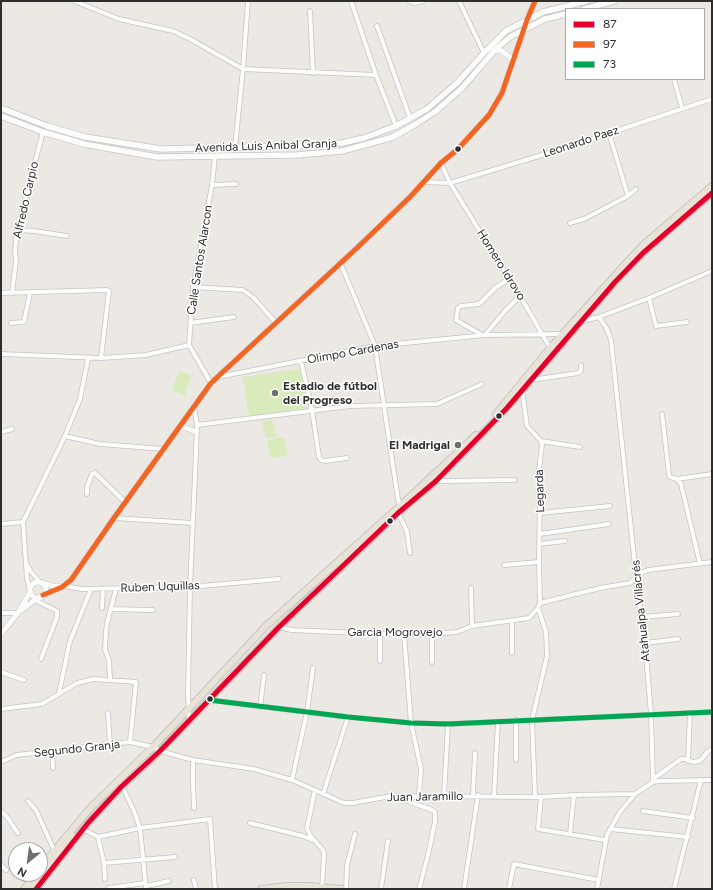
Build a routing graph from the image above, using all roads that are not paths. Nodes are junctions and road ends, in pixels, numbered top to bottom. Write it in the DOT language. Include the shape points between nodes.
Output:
graph roads {
  1 [pos="74,1"];
  2 [pos="248,1"];
  3 [pos="352,1"];
  4 [pos="409,1"];
  5 [pos="423,1"];
  6 [pos="459,1"];
  7 [pos="535,1"];
  8 [pos="588,1"];
  9 [pos="614,1"];
  10 [pos="588,8"];
  11 [pos="310,10"];
  12 [pos="565,14"];
  13 [pos="527,20"];
  14 [pos="377,26"];
  15 [pos="525,28"];
  16 [pos="495,50"];
  17 [pos="484,53"];
  18 [pos="513,60"];
  19 [pos="243,69"];
  20 [pos="313,73"];
  21 [pos="376,75"];
  22 [pos="674,80"];
  23 [pos="712,98"];
  24 [pos="1,108"];
  25 [pos="682,108"];
  26 [pos="1,116"];
  27 [pos="410,118"];
  28 [pos="396,126"];
  29 [pos="43,132"];
  30 [pos="609,133"];
  31 [pos="235,147"];
  32 [pos="215,156"];
  33 [pos="441,163"];
  34 [pos="423,182"];
  35 [pos="450,183"];
  36 [pos="236,184"];
  37 [pos="212,185"];
  38 [pos="712,186"];
  39 [pos="636,189"];
  40 [pos="712,193"];
  41 [pos="628,196"];
  42 [pos="570,223"];
  43 [pos="17,230"];
  44 [pos="67,236"];
  45 [pos="340,262"];
  46 [pos="712,271"];
  47 [pos="510,279"];
  48 [pos="193,287"];
  49 [pos="1,293"];
  50 [pos="12,293"];
  51 [pos="30,293"];
  52 [pos="520,296"];
  53 [pos="649,298"];
  54 [pos="234,317"];
  55 [pos="598,317"];
  56 [pos="581,322"];
  57 [pos="687,322"];
  58 [pos="11,323"];
  59 [pos="190,323"];
  60 [pos="276,323"];
  61 [pos="542,334"];
  62 [pos="563,334"];
  63 [pos="484,335"];
  64 [pos="189,345"];
  65 [pos="375,346"];
  66 [pos="550,348"];
  67 [pos="1,354"];
  68 [pos="101,358"];
  69 [pos="88,359"];
  70 [pos="301,361"];
  71 [pos="580,365"];
  72 [pos="218,378"];
  73 [pos="531,381"];
  74 [pos="211,383"];
  75 [pos="482,384"];
  76 [pos="521,388"];
  77 [pos="384,405"];
  78 [pos="194,407"];
  79 [pos="312,410"];
  80 [pos="662,414"];
  81 [pos="196,425"];
  82 [pos="179,428"];
  83 [pos="12,429"];
  84 [pos="1,432"];
  85 [pos="196,432"];
  86 [pos="65,436"];
  87 [pos="541,441"];
  88 [pos="580,447"];
  89 [pos="163,449"];
  90 [pos="347,458"];
  91 [pos="712,474"];
  92 [pos="677,479"];
  93 [pos="515,480"];
  94 [pos="436,481"];
  95 [pos="87,494"];
  96 [pos="126,502"];
  97 [pos="400,506"];
  98 [pos="610,506"];
  99 [pos="398,513"];
  100 [pos="540,513"];
  101 [pos="114,518"];
  102 [pos="23,522"];
  103 [pos="193,523"];
  104 [pos="1,524"];
  105 [pos="609,524"];
  106 [pos="540,534"];
  107 [pos="565,541"];
  108 [pos="539,544"];
  109 [pos="410,553"];
  110 [pos="26,562"];
  111 [pos="539,562"];
  112 [pos="712,562"];
  113 [pos="700,564"];
  114 [pos="504,565"];
  115 [pos="637,577"];
  116 [pos="279,579"];
  117 [pos="40,582"];
  118 [pos="65,586"];
  119 [pos="190,587"];
  120 [pos="471,588"];
  121 [pos="91,589"];
  122 [pos="103,589"];
  123 [pos="116,589"];
  124 [pos="30,591"];
  125 [pos="39,598"];
  126 [pos="540,603"];
  127 [pos="102,608"];
  128 [pos="538,608"];
  129 [pos="111,609"];
  130 [pos="152,610"];
  131 [pos="1,613"];
  132 [pos="18,613"];
  133 [pos="678,614"];
  134 [pos="642,617"];
  135 [pos="512,621"];
  136 [pos="472,626"];
  137 [pos="279,627"];
  138 [pos="1,634"];
  139 [pos="380,634"];
  140 [pos="404,634"];
  141 [pos="432,634"];
  142 [pos="678,639"];
  143 [pos="645,643"];
  144 [pos="512,654"];
  145 [pos="41,659"];
  146 [pos="380,662"];
  147 [pos="432,662"];
  148 [pos="313,668"];
  149 [pos="1,672"];
  150 [pos="264,675"];
  151 [pos="110,679"];
  152 [pos="24,680"];
  153 [pos="59,693"];
  154 [pos="209,700"];
  155 [pos="260,707"];
  156 [pos="1,709"];
  157 [pos="188,709"];
  158 [pos="307,712"];
  159 [pos="712,712"];
  160 [pos="108,713"];
  161 [pos="690,713"];
  162 [pos="651,714"];
  163 [pos="348,717"];
  164 [pos="189,720"];
  165 [pos="516,720"];
  166 [pos="532,720"];
  167 [pos="498,722"];
  168 [pos="411,723"];
  169 [pos="448,724"];
  170 [pos="130,742"];
  171 [pos="110,745"];
  172 [pos="154,747"];
  173 [pos="712,749"];
  174 [pos="160,750"];
  175 [pos="52,751"];
  176 [pos="475,753"];
  177 [pos="193,760"];
  178 [pos="516,760"];
  179 [pos="688,761"];
  180 [pos="1,762"];
  181 [pos="53,768"];
  182 [pos="292,780"];
  183 [pos="653,780"];
  184 [pos="701,780"];
  185 [pos="712,780"];
  186 [pos="122,786"];
  187 [pos="315,790"];
  188 [pos="323,794"];
  189 [pos="635,794"];
  190 [pos="419,795"];
  191 [pos="574,795"];
  192 [pos="618,795"];
  193 [pos="391,796"];
  194 [pos="444,796"];
  195 [pos="473,796"];
  196 [pos="478,796"];
  197 [pos="494,796"];
  198 [pos="535,796"];
  199 [pos="541,796"];
  200 [pos="28,801"];
  201 [pos="628,803"];
  202 [pos="194,808"];
  203 [pos="1,811"];
  204 [pos="643,811"];
  205 [pos="84,817"];
  206 [pos="693,818"];
  207 [pos="88,823"];
  208 [pos="250,823"];
  209 [pos="140,828"];
  210 [pos="83,829"];
  211 [pos="610,829"];
  212 [pos="18,833"];
  213 [pos="355,834"];
  214 [pos="570,834"];
  215 [pos="98,837"];
  216 [pos="688,837"];
  217 [pos="313,840"];
  218 [pos="605,840"];
  219 [pos="388,842"];
  220 [pos="54,850"];
  221 [pos="175,856"];
  222 [pos="48,858"];
  223 [pos="142,860"];
  224 [pos="48,862"];
  225 [pos="104,863"];
  226 [pos="1,865"];
  227 [pos="6,870"];
  228 [pos="105,879"];
  229 [pos="194,880"];
  230 [pos="599,880"];
  231 [pos="169,881"];
  232 [pos="146,886"];
  233 [pos="109,888"];
  234 [pos="287,888"];
  235 [pos="323,888"];
  236 [pos="29,889"];
  237 [pos="36,889"];
  238 [pos="196,889"];
  239 [pos="214,889"];
  240 [pos="261,889"];
  241 [pos="342,889"];
  242 [pos="346,889"];
  243 [pos="381,889"];
  244 [pos="419,889"];
  245 [pos="464,889"];
  246 [pos="509,889"];
  247 [pos="597,889"];
  248 [pos="674,889"];
  1 -- 19 [label="street" via="119,19 173,31"];
  2 -- 19 [label="street"];
  3 -- 21 [label="street"];
  4 -- 5 [label="street"];
  6 -- 17 [label="street"];
  7 -- 13 [label="street"];
  8 -- 13 [label="main road, Avenida Luis Anibal Granja" via="544,12"];
  9 -- 10 [label="main road"];
  11 -- 20 [label="street"];
  12 -- 15 [label="main road, Avenida Luis Anibal Granja" via="545,19"];
  13 -- 15 [label="street"];
  13 -- 17 [label="main road, Avenida Luis Anibal Granja" via="506,31"];
  14 -- 27 [label="street"];
  15 -- 16 [label="main road, Avenida Luis Anibal Granja"];
  15 -- 18 [label="street"];
  16 -- 18 [label="street" via="502,51"];
  16 -- 32 [label="main road, Avenida Luis Anibal Granja" via="462,88 436,111 394,136 342,150"];
  17 -- 27 [label="main road, Avenida Luis Anibal Granja" via="457,83 427,109"];
  18 -- 33 [label="street" via="502,93 489,115 458,149"];
  19 -- 20 [label="street"];
  19 -- 31 [label="street"];
  20 -- 21 [label="street"];
  21 -- 28 [label="street"];
  22 -- 25 [label="street"];
  23 -- 25 [label="street, Leonardo Paez"];
  24 -- 31 [label="main road, Avenida Luis Anibal Granja" via="47,126 114,142 161,149"];
  25 -- 30 [label="street, Leonardo Paez"];
  26 -- 29 [label="main road, Avenida Luis Anibal Granja"];
  27 -- 28 [label="main road, Avenida Luis Anibal Granja"];
  28 -- 31 [label="main road, Avenida Luis Anibal Granja" via="342,143"];
  29 -- 32 [label="main road, Avenida Luis Anibal Granja" via="84,144 157,157"];
  29 -- 43 [label="street, Alfredo Carpio"];
  30 -- 35 [label="street, Leonardo Paez"];
  30 -- 41 [label="street"];
  32 -- 37 [label="street, Calle Santos Alarcon"];
  33 -- 34 [label="street"];
  33 -- 35 [label="street, Homero Idrovo"];
  34 -- 35 [label="street"];
  34 -- 45 [label="street"];
  35 -- 47 [label="street, Homero Idrovo"];
  36 -- 37 [label="street"];
  37 -- 48 [label="street, Calle Santos Alarcon"];
  38 -- 62 [label="highway" via="644,244"];
  39 -- 41 [label="street"];
  40 -- 56 [label="highway" via="644,253"];
  41 -- 42 [label="street" via="584,219"];
  43 -- 44 [label="street"];
  43 -- 50 [label="street, Alfredo Carpio"];
  45 -- 60 [label="street"];
  45 -- 65 [label="street"];
  46 -- 53 [label="street"];
  47 -- 52 [label="street, Homero Idrovo"];
  47 -- 63 [label="street" via="495,288 479,304 458,308 456,320"];
  48 -- 59 [label="street, Calle Santos Alarcon"];
  48 -- 60 [label="street" via="243,290 254,298"];
  49 -- 50 [label="street"];
  50 -- 51 [label="street"];
  51 -- 58 [label="street" via="24,322"];
  51 -- 68 [label="street" via="104,289 109,291"];
  52 -- 61 [label="street, Homero Idrovo"];
  52 -- 63 [label="street"];
  53 -- 55 [label="street"];
  53 -- 57 [label="street" via="656,326"];
  54 -- 59 [label="street"];
  55 -- 56 [label="street"];
  55 -- 115 [label="street, Atahualpa Villacrés" via="611,340"];
  56 -- 73 [label="highway"];
  59 -- 64 [label="street, Calle Santos Alarcon"];
  60 -- 72 [label="street"];
  61 -- 62 [label="street, Olimpo Cardenas"];
  61 -- 63 [label="street, Olimpo Cardenas"];
  61 -- 66 [label="street, Homero Idrovo"];
  62 -- 66 [label="highway"];
  63 -- 65 [label="street, Olimpo Cardenas"];
  64 -- 68 [label="street" via="146,355"];
  64 -- 74 [label="street"];
  65 -- 70 [label="street, Olimpo Cardenas"];
  65 -- 77 [label="street"];
  66 -- 76 [label="highway"];
  67 -- 69 [label="street"];
  68 -- 69 [label="street"];
  69 -- 86 [label="street" via="80,399"];
  70 -- 72 [label="street, Olimpo Cardenas"];
  70 -- 79 [label="street"];
  71 -- 73 [label="street" via="581,371 578,373"];
  72 -- 74 [label="street"];
  73 -- 76 [label="highway"];
  74 -- 78 [label="street"];
  75 -- 77 [label="street" via="437,404"];
  76 -- 87 [label="street" via="527,426"];
  76 -- 94 [label="highway" via="492,424"];
  76 -- 97 [label="highway" via="480,431"];
  77 -- 79 [label="street"];
  77 -- 97 [label="street"];
  78 -- 81 [label="street"];
  78 -- 82 [label="street"];
  79 -- 81 [label="street"];
  79 -- 90 [label="street" via="321,460"];
  80 -- 92 [label="street" via="669,474 673,479"];
  81 -- 85 [label="street"];
  82 -- 85 [label="street"];
  82 -- 89 [label="street"];
  83 -- 84 [label="street"];
  85 -- 103 [label="street"];
  86 -- 89 [label="street" via="100,444"];
  86 -- 102 [label="street"];
  87 -- 88 [label="street"];
  87 -- 100 [label="street, Legarda"];
  89 -- 96 [label="street"];
  91 -- 92 [label="street"];
  92 -- 113 [label="street" via="681,484"];
  93 -- 94 [label="street"];
  94 -- 99 [label="highway"];
  95 -- 96 [label="street" via="87,487 92,474 95,473"];
  96 -- 101 [label="street"];
  97 -- 157 [label="highway" via="266,626"];
  98 -- 100 [label="street"];
  99 -- 109 [label="street" via="406,532"];
  99 -- 137 [label="highway"];
  100 -- 106 [label="street, Legarda"];
  101 -- 103 [label="street"];
  101 -- 118 [label="street"];
  102 -- 104 [label="street"];
  102 -- 110 [label="street"];
  103 -- 119 [label="street"];
  105 -- 106 [label="street"];
  106 -- 108 [label="street, Legarda"];
  107 -- 108 [label="street"];
  108 -- 111 [label="street, Legarda"];
  110 -- 117 [label="street"];
  110 -- 124 [label="street"];
  111 -- 114 [label="street"];
  111 -- 126 [label="street, Legarda"];
  112 -- 113 [label="street"];
  113 -- 115 [label="street" via="648,570"];
  115 -- 126 [label="street" via="630,583"];
  115 -- 134 [label="street, Atahualpa Villacrés"];
  116 -- 119 [label="street, Ruben Uquillas"];
  117 -- 118 [label="street" via="52,586"];
  117 -- 124 [label="street" via="33,583"];
  117 -- 125 [label="street" via="46,590"];
  118 -- 121 [label="street, Ruben Uquillas"];
  118 -- 125 [label="street, Ruben Uquillas"];
  119 -- 123 [label="street, Ruben Uquillas"];
  119 -- 157 [label="street"];
  120 -- 136 [label="street"];
  121 -- 122 [label="street, Ruben Uquillas"];
  121 -- 153 [label="street" via="70,641"];
  122 -- 123 [label="street, Ruben Uquillas"];
  122 -- 127 [label="street"];
  123 -- 129 [label="street"];
  124 -- 125 [label="street"];
  124 -- 132 [label="street"];
  125 -- 132 [label="street, Ruben Uquillas"];
  125 -- 145 [label="street" via="57,614"];
  126 -- 128 [label="street"];
  128 -- 135 [label="street, Garcia Mogrovejo" via="529,618"];
  128 -- 166 [label="street" via="546,632 547,656"];
  129 -- 130 [label="street"];
  129 -- 151 [label="street" via="105,650 109,660"];
  131 -- 132 [label="street"];
  132 -- 138 [label="street"];
  133 -- 134 [label="street"];
  134 -- 143 [label="street, Atahualpa Villacrés"];
  135 -- 136 [label="street, Garcia Mogrovejo"];
  135 -- 144 [label="street"];
  136 -- 141 [label="street, Garcia Mogrovejo" via="457,632"];
  137 -- 139 [label="street, Garcia Mogrovejo" via="292,630"];
  137 -- 154 [label="highway"];
  139 -- 140 [label="street, Garcia Mogrovejo"];
  139 -- 146 [label="street"];
  140 -- 141 [label="street, Garcia Mogrovejo"];
  140 -- 168 [label="street"];
  141 -- 147 [label="street"];
  142 -- 143 [label="street"];
  143 -- 162 [label="street, Atahualpa Villacrés"];
  148 -- 158 [label="street"];
  149 -- 152 [label="street"];
  150 -- 155 [label="street"];
  151 -- 153 [label="street" via="77,683"];
  151 -- 170 [label="street" via="136,682"];
  153 -- 156 [label="street" via="42,704"];
  154 -- 155 [label="street"];
  154 -- 164 [label="highway"];
  155 -- 158 [label="street"];
  157 -- 164 [label="street"];
  157 -- 172 [label="highway"];
  158 -- 163 [label="street"];
  158 -- 182 [label="street"];
  159 -- 161 [label="street"];
  160 -- 171 [label="street"];
  161 -- 162 [label="street"];
  161 -- 179 [label="street"];
  162 -- 166 [label="street"];
  162 -- 183 [label="street, Atahualpa Villacrés"];
  163 -- 168 [label="street"];
  163 -- 188 [label="street"];
  164 -- 174 [label="highway"];
  165 -- 166 [label="street"];
  165 -- 167 [label="street"];
  165 -- 178 [label="street"];
  166 -- 198 [label="street"];
  167 -- 169 [label="street"];
  167 -- 197 [label="street"];
  168 -- 169 [label="street"];
  168 -- 190 [label="street" via="421,769"];
  169 -- 194 [label="street"];
  170 -- 171 [label="street, Segundo Granja"];
  170 -- 172 [label="street, Segundo Granja"];
  171 -- 175 [label="street, Segundo Granja"];
  172 -- 174 [label="street, Juan Jaramillo"];
  172 -- 205 [label="highway" via="91,807"];
  173 -- 179 [label="street" via="699,761"];
  174 -- 177 [label="street, Juan Jaramillo"];
  174 -- 186 [label="highway"];
  175 -- 180 [label="street, Segundo Granja" via="17,755"];
  175 -- 181 [label="street"];
  176 -- 195 [label="street"];
  177 -- 182 [label="street, Juan Jaramillo" via="254,769"];
  177 -- 202 [label="street"];
  179 -- 183 [label="street" via="681,759"];
  182 -- 187 [label="street, Juan Jaramillo"];
  183 -- 184 [label="street"];
  183 -- 189 [label="street"];
  184 -- 185 [label="street"];
  184 -- 206 [label="street"];
  186 -- 207 [label="highway"];
  186 -- 209 [label="street"];
  187 -- 188 [label="street, Juan Jaramillo"];
  187 -- 217 [label="street" via="307,828"];
  188 -- 193 [label="street, Juan Jaramillo" via="344,803"];
  189 -- 192 [label="street, Juan Jaramillo"];
  189 -- 201 [label="street"];
  190 -- 193 [label="street, Juan Jaramillo"];
  190 -- 194 [label="street, Juan Jaramillo"];
  191 -- 192 [label="street, Juan Jaramillo"];
  191 -- 199 [label="street, Juan Jaramillo"];
  191 -- 214 [label="street"];
  192 -- 201 [label="street"];
  193 -- 244 [label="street" via="435,812 435,822"];
  194 -- 195 [label="street, Juan Jaramillo"];
  195 -- 196 [label="street, Juan Jaramillo"];
  196 -- 197 [label="street, Juan Jaramillo"];
  196 -- 245 [label="street"];
  197 -- 198 [label="street, Juan Jaramillo"];
  198 -- 199 [label="street, Juan Jaramillo"];
  199 -- 214 [label="street" via="538,829"];
  200 -- 220 [label="street" via="36,810"];
  201 -- 211 [label="street"];
  203 -- 212 [label="street"];
  204 -- 206 [label="street"];
  205 -- 220 [label="highway"];
  205 -- 224 [label="highway"];
  206 -- 216 [label="street"];
  207 -- 210 [label="highway"];
  207 -- 236 [label="highway" via="71,838"];
  208 -- 217 [label="street"];
  209 -- 215 [label="street"];
  209 -- 223 [label="street"];
  209 -- 239 [label="street" via="210,820"];
  210 -- 215 [label="street"];
  210 -- 237 [label="highway"];
  211 -- 216 [label="street"];
  211 -- 218 [label="street"];
  213 -- 242 [label="street" via="347,865"];
  214 -- 218 [label="street"];
  215 -- 225 [label="street"];
  216 -- 248 [label="street"];
  217 -- 235 [label="street" via="324,854"];
  218 -- 230 [label="street"];
  219 -- 243 [label="street"];
  220 -- 222 [label="highway"];
  221 -- 223 [label="street"];
  223 -- 225 [label="street"];
  223 -- 232 [label="street"];
  225 -- 228 [label="street"];
  226 -- 227 [label="street"];
  229 -- 238 [label="street"];
  230 -- 246 [label="street" via="514,864"];
  230 -- 247 [label="street"];
  231 -- 232 [label="street"];
  232 -- 233 [label="street"];
  234 -- 235 [label="highway"];
  234 -- 240 [label="highway"];
  235 -- 241 [label="highway"];
}
